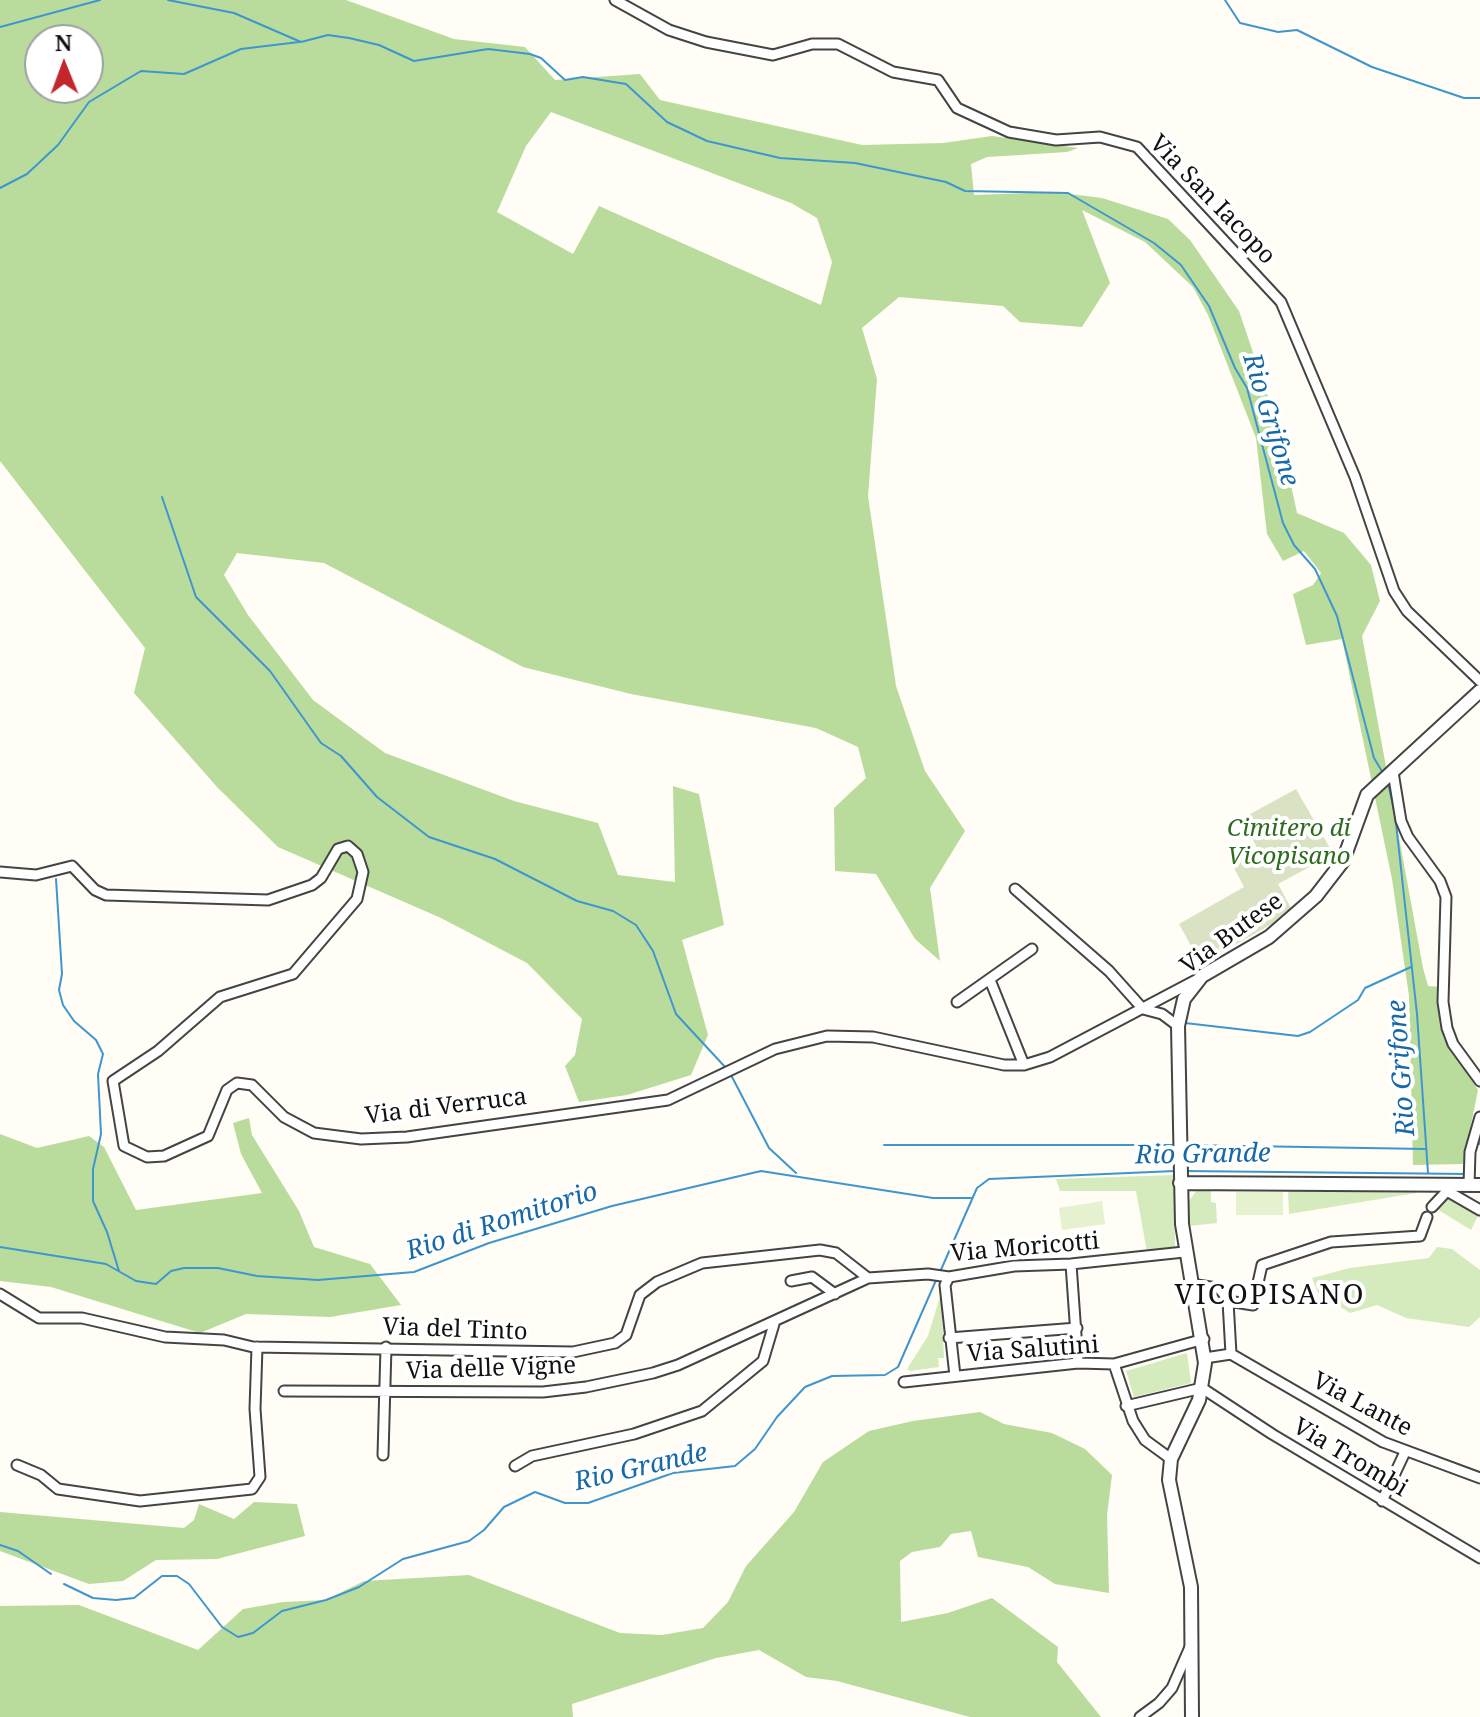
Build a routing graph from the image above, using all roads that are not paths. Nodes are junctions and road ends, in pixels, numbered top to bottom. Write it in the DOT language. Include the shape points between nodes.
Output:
graph roads {
  1 [pos="615,0"];
  2 [pos="1480,681"];
  3 [pos="1480,691"];
  4 [pos="1393,772"];
  5 [pos="0,872"];
  6 [pos="1015,889"];
  7 [pos="1032,949"];
  8 [pos="1202,976"];
  9 [pos="990,980"];
  10 [pos="1166,999"];
  11 [pos="957,1002"];
  12 [pos="1143,1009"];
  13 [pos="1181,1010"];
  14 [pos="1162,1014"];
  15 [pos="1178,1026"];
  16 [pos="1024,1065"];
  17 [pos="1480,1081"];
  18 [pos="1480,1117"];
  19 [pos="1180,1162"];
  20 [pos="1473,1182"];
  21 [pos="1447,1188"];
  22 [pos="1480,1210"];
  23 [pos="1184,1252"];
  24 [pos="1071,1264"];
  25 [pos="947,1277"];
  26 [pos="868,1278"];
  27 [pos="791,1281"];
  28 [pos="1191,1283"];
  29 [pos="0,1294"];
  30 [pos="835,1294"];
  31 [pos="1228,1301"];
  32 [pos="774,1324"];
  33 [pos="1077,1328"];
  34 [pos="949,1338"];
  35 [pos="1204,1339"];
  36 [pos="257,1347"];
  37 [pos="386,1347"];
  38 [pos="1231,1354"];
  39 [pos="1205,1358"];
  40 [pos="1078,1363"];
  41 [pos="1114,1364"];
  42 [pos="955,1376"];
  43 [pos="904,1382"];
  44 [pos="1202,1388"];
  45 [pos="284,1391"];
  46 [pos="384,1392"];
  47 [pos="1126,1406"];
  48 [pos="1405,1452"];
  49 [pos="383,1455"];
  50 [pos="1171,1459"];
  51 [pos="17,1465"];
  52 [pos="515,1466"];
  53 [pos="1480,1478"];
  54 [pos="1382,1501"];
  55 [pos="1480,1558"];
  56 [pos="1192,1644"];
  57 [pos="1140,1717"];
  58 [pos="1192,1717"];
  1 -- 2 [label="street, Via San Iacopo" via="685,37 773,55 812,44 838,44 893,72 938,80 957,108 1009,132 1056,140 1100,137 1137,147 1281,302 1355,477 1394,591 1407,611"];
  3 -- 4 [label="street, Via Butese"];
  4 -- 8 [label="street, Via Butese" via="1365,798 1343,861 1316,896 1269,937"];
  4 -- 17 [label="street" via="1401,821 1446,897 1447,1028"];
  5 -- 16 [label="street, Via di Verruca" via="36,875 72,866 106,895 268,900 312,885 338,849 348,846 357,854 363,879 357,899 293,974 220,997 158,1051 113,1081 124,1146 138,1156 164,1156 208,1136 227,1090 237,1083 252,1085 303,1129 361,1139 668,1100 785,1045 839,1035"];
  6 -- 12 [label="street" via="1109,971"];
  7 -- 9 [label="street"];
  8 -- 10 [label="street, Via di Verruca"];
  8 -- 13 [label="street, Via Butese"];
  9 -- 11 [label="street"];
  9 -- 16 [label="street"];
  10 -- 12 [label="street, Via di Verruca"];
  10 -- 13 [label="street"];
  12 -- 14 [label="street"];
  12 -- 16 [label="street, Via di Verruca"];
  13 -- 14 [label="street"];
  13 -- 15 [label="street, Via Butese"];
  14 -- 15 [label="street"];
  15 -- 19 [label="street, Via Butese"];
  18 -- 20 [label="street" via="1470,1163"];
  19 -- 21 [label="street"];
  19 -- 23 [label="street, Via Butese"];
  20 -- 21 [label="street"];
  21 -- 22 [label="street"];
  21 -- 31 [label="street" via="1420,1236 1331,1242 1262,1265 1253,1305"];
  23 -- 24 [label="street, Via Moricotti"];
  23 -- 28 [label="street, Via Butese"];
  24 -- 25 [label="street, Via Moricotti"];
  24 -- 33 [label="street"];
  25 -- 26 [label="street, Via Moricotti"];
  25 -- 34 [label="street, Via Salutini"];
  26 -- 30 [label="street, Via delle Vigne"];
  26 -- 37 [label="street, Via del Tinto" via="836,1253 820,1250 702,1263 640,1295 626,1335 600,1347 547,1353"];
  27 -- 30 [label="street" via="812,1277"];
  28 -- 31 [label="street" via="1217,1287"];
  28 -- 35 [label="street, Via Butese"];
  29 -- 36 [label="street, Via del Tinto" via="39,1318 82,1318 165,1337"];
  30 -- 32 [label="street, Via delle Vigne"];
  31 -- 38 [label="street"];
  32 -- 46 [label="street, Via delle Vigne" via="678,1365 630,1379 543,1392"];
  32 -- 52 [label="street" via="763,1361 702,1411 634,1434 532,1456"];
  33 -- 34 [label="street"];
  33 -- 40 [label="street"];
  34 -- 42 [label="street, Via Salutini"];
  35 -- 39 [label="street, Via Butese"];
  35 -- 41 [label="street, Via Salutini"];
  36 -- 37 [label="street, Via del Tinto"];
  36 -- 51 [label="street" via="260,1477 252,1489 140,1501 58,1489"];
  37 -- 46 [label="street"];
  38 -- 39 [label="street"];
  38 -- 48 [label="street, Via Lante"];
  39 -- 44 [label="street, Via Butese"];
  40 -- 41 [label="street, Via Salutini"];
  40 -- 42 [label="street, Via Salutini"];
  41 -- 47 [label="street"];
  42 -- 43 [label="street, Via Salutini"];
  44 -- 47 [label="street"];
  44 -- 50 [label="street, Via Butese"];
  44 -- 54 [label="street, Via Trombi"];
  45 -- 46 [label="street, Via delle Vigne"];
  46 -- 49 [label="street"];
  47 -- 50 [label="street" via="1145,1440"];
  48 -- 53 [label="street, Via Lante"];
  48 -- 54 [label="street"];
  50 -- 56 [label="street" via="1170,1490 1191,1587"];
  54 -- 55 [label="street, Via Trombi"];
  56 -- 57 [label="street" via="1172,1688"];
  56 -- 58 [label="street"];
}
